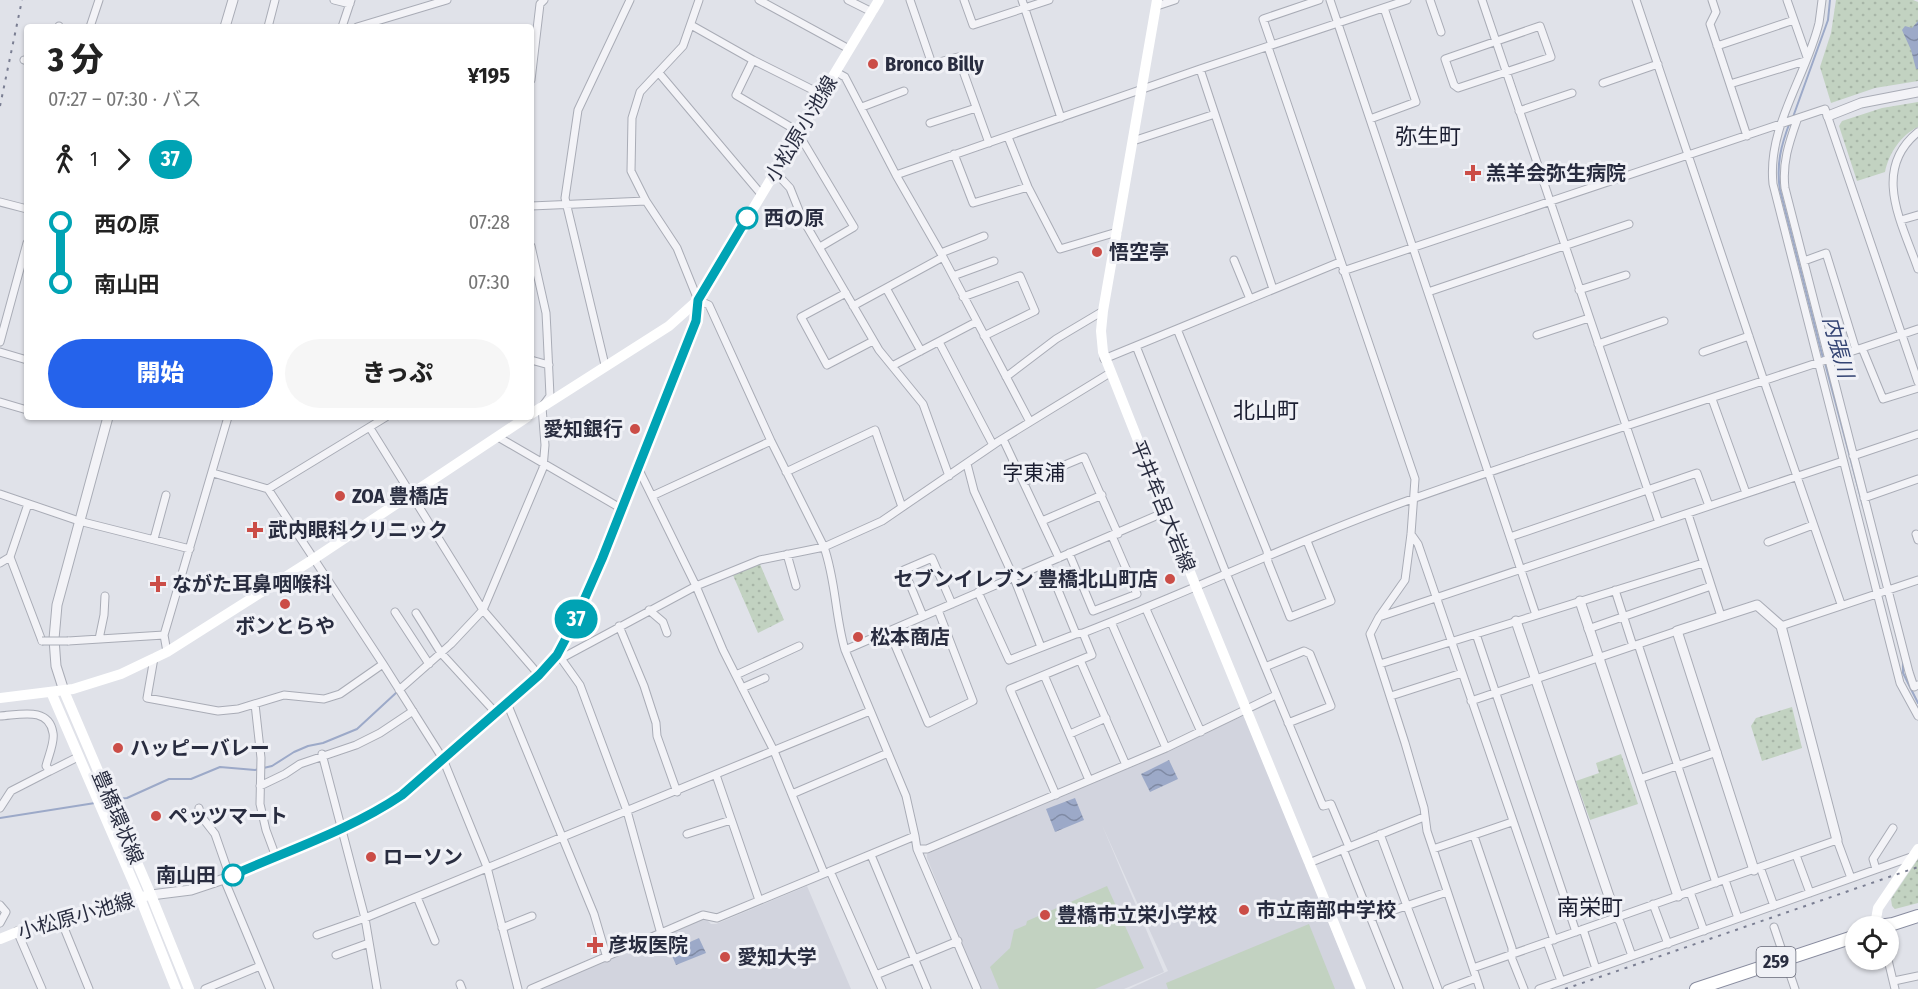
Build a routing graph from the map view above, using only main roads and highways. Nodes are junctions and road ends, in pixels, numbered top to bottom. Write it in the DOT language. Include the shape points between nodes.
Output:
graph roads {
  1 [pos="879,0"];
  2 [pos="1157,3"];
  3 [pos="534,412"];
  4 [pos="522,420"];
  5 [pos="64,691"];
  6 [pos="51,692"];
  7 [pos="0,698"];
  8 [pos="1915,853"];
  9 [pos="152,895"];
  10 [pos="140,898"];
  11 [pos="1876,916"];
  12 [pos="1918,916"];
  13 [pos="1899,922"];
  14 [pos="0,939"];
  15 [pos="1845,940"];
  16 [pos="176,989"];
  17 [pos="189,989"];
  18 [pos="1361,989"];
  19 [pos="1696,989"];
  1 -- 3 [label="main road, 小松原小池線" via="698,300 669,326"];
  2 -- 18 [label="main road, 平井牟呂大岩線" via="1103,311 1104,359"];
  4 -- 5 [label="main road" via="167,652 121,674"];
  5 -- 6 [label="main road"];
  5 -- 9 [label="main road, 豊橋環状線"];
  6 -- 7 [label="main road"];
  6 -- 10 [label="main road, 豊橋環状線"];
  8 -- 11 [label="main road"];
  9 -- 10 [label="main road, 小松原小池線"];
  9 -- 17 [label="main road, 豊橋環状線"];
  10 -- 14 [label="main road, 小松原小池線" via="60,918"];
  10 -- 16 [label="main road, 豊橋環状線"];
  12 -- 13 [label="highway"];
  15 -- 19 [label="highway, 259"];
}
